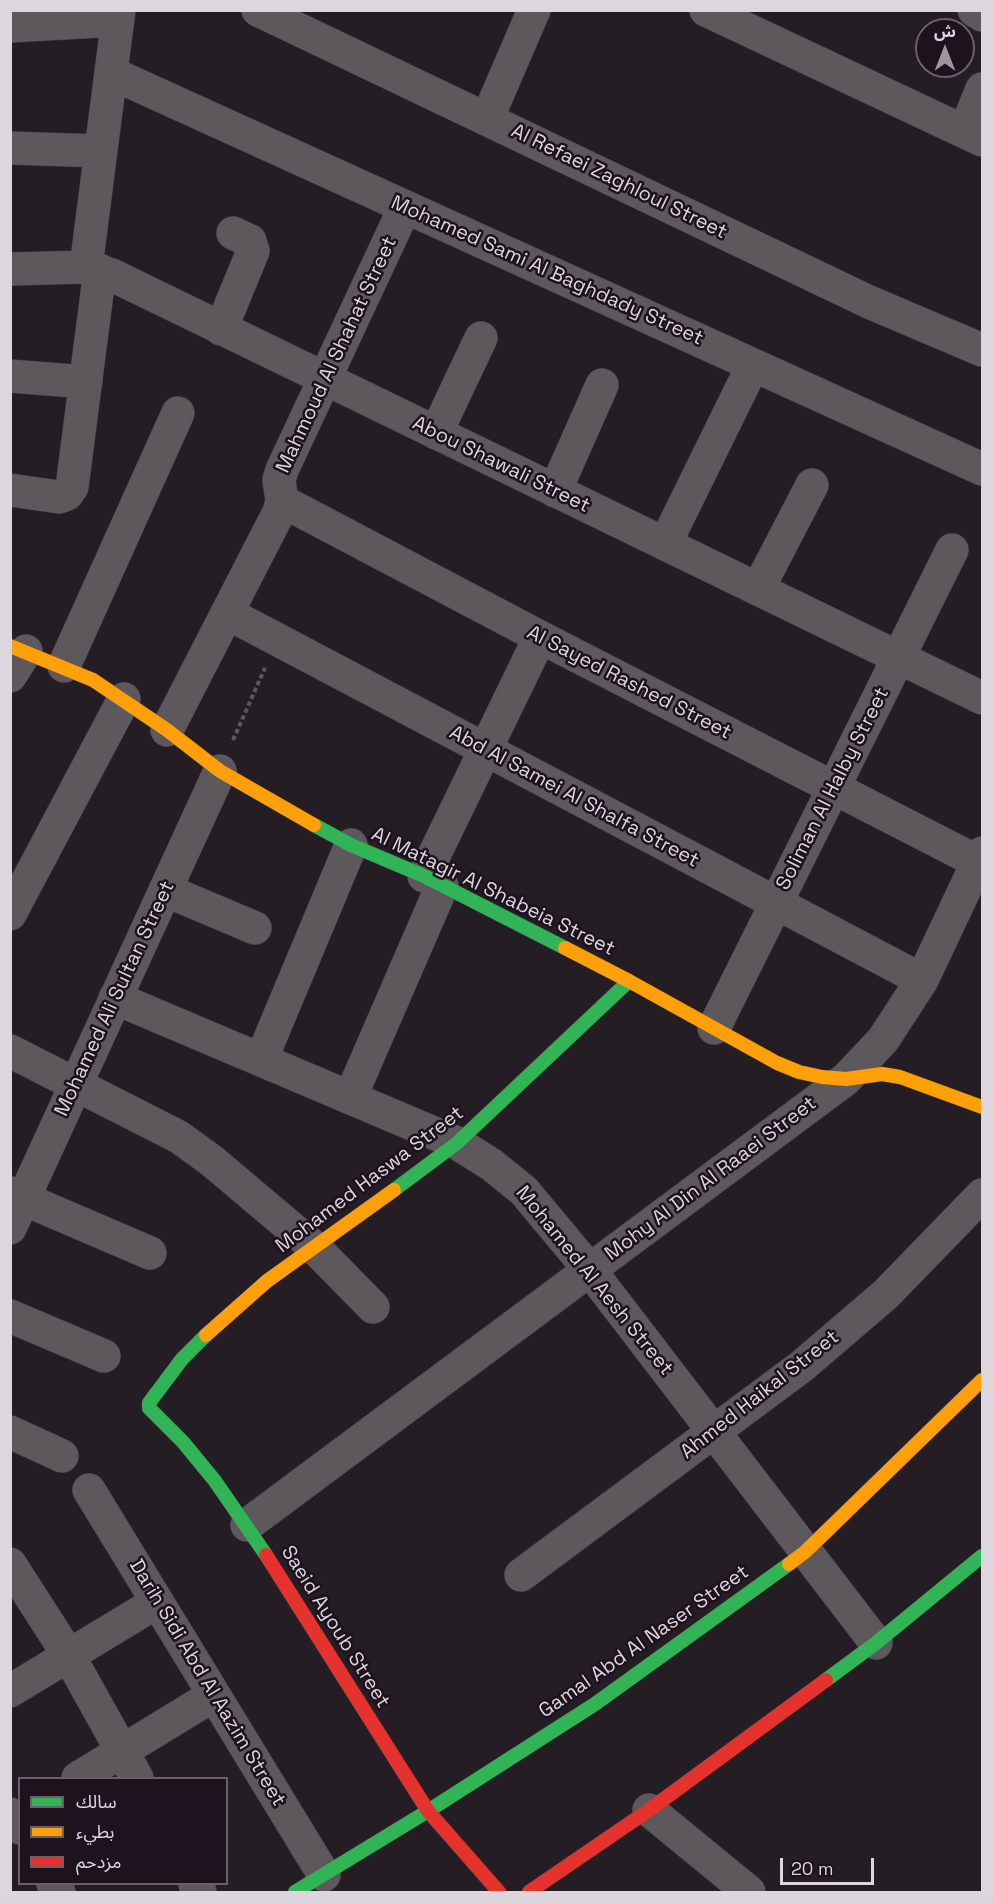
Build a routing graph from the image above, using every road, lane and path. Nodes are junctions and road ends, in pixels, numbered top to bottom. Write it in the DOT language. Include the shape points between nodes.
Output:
graph roads {
  1 [pos="258,10"];
  2 [pos="534,10"];
  3 [pos="706,10"];
  4 [pos="974,10"];
  5 [pos="119,15"];
  6 [pos="982,15"];
  7 [pos="10,26"];
  8 [pos="111,73"];
  9 [pos="982,89"];
  10 [pos="487,119"];
  11 [pos="974,135"];
  12 [pos="10,148"];
  13 [pos="101,151"];
  14 [pos="405,207"];
  15 [pos="233,233"];
  16 [pos="10,269"];
  17 [pos="93,269"];
  18 [pos="221,328"];
  19 [pos="481,338"];
  20 [pos="982,350"];
  21 [pos="753,365"];
  22 [pos="10,376"];
  23 [pos="323,379"];
  24 [pos="86,382"];
  25 [pos="602,384"];
  26 [pos="178,413"];
  27 [pos="436,433"];
  28 [pos="982,469"];
  29 [pos="812,485"];
  30 [pos="10,490"];
  31 [pos="555,491"];
  32 [pos="282,501"];
  33 [pos="665,544"];
  34 [pos="952,550"];
  35 [pos="758,589"];
  36 [pos="227,613"];
  37 [pos="540,637"];
  38 [pos="277,639"];
  39 [pos="899,657"];
  40 [pos="16,658"];
  41 [pos="64,666"];
  42 [pos="982,698"];
  43 [pos="124,699"];
  44 [pos="167,730"];
  45 [pos="485,750"];
  46 [pos="220,771"];
  47 [pos="834,788"];
  48 [pos="351,845"];
  49 [pos="980,858"];
  50 [pos="433,881"];
  51 [pos="165,890"];
  52 [pos="776,903"];
  53 [pos="10,914"];
  54 [pos="255,928"];
  55 [pos="922,980"];
  56 [pos="629,981"];
  57 [pos="115,998"];
  58 [pos="714,1028"];
  59 [pos="10,1051"];
  60 [pos="261,1060"];
  61 [pos="846,1079"];
  62 [pos="76,1083"];
  63 [pos="350,1098"];
  64 [pos="982,1107"];
  65 [pos="456,1143"];
  66 [pos="982,1196"];
  67 [pos="15,1207"];
  68 [pos="315,1248"];
  69 [pos="150,1253"];
  70 [pos="589,1269"];
  71 [pos="373,1307"];
  72 [pos="10,1316"];
  73 [pos="104,1356"];
  74 [pos="982,1380"];
  75 [pos="161,1385"];
  76 [pos="10,1432"];
  77 [pos="715,1433"];
  78 [pos="62,1456"];
  79 [pos="89,1490"];
  80 [pos="247,1525"];
  81 [pos="805,1552"];
  82 [pos="982,1556"];
  83 [pos="10,1564"];
  84 [pos="520,1575"];
  85 [pos="157,1602"];
  86 [pos="876,1644"];
  87 [pos="69,1656"];
  88 [pos="10,1691"];
  89 [pos="214,1695"];
  90 [pos="129,1765"];
  91 [pos="85,1777"];
  92 [pos="649,1810"];
  93 [pos="428,1811"];
  94 [pos="324,1875"];
  95 [pos="295,1893"];
  96 [pos="499,1893"];
  97 [pos="529,1893"];
  98 [pos="749,1893"];
  1 -- 10 [label="street, Al Refaei Zaghloul Street"];
  2 -- 10 [label="street"];
  3 -- 11 [label="street"];
  4 -- 6 [label="street"];
  5 -- 7 [label="street"];
  5 -- 8 [label="street"];
  8 -- 13 [label="street"];
  8 -- 14 [label="street, Mohamed Sami Al Baghdady Street"];
  9 -- 11 [label="street"];
  10 -- 20 [label="street, Al Refaei Zaghloul Street" via="869,302"];
  12 -- 13 [label="street"];
  13 -- 17 [label="street"];
  14 -- 21 [label="street, Mohamed Sami Al Baghdady Street"];
  14 -- 23 [label="street, Mahmoud Al Shahat Street"];
  15 -- 18 [label="street" via="250,242 253,251"];
  16 -- 17 [label="street, Abou Shawali Street"];
  17 -- 18 [label="street, Abou Shawali Street"];
  17 -- 24 [label="street"];
  18 -- 23 [label="street, Abou Shawali Street"];
  19 -- 27 [label="street"];
  21 -- 28 [label="street, Mohamed Sami Al Baghdady Street"];
  21 -- 33 [label="street"];
  22 -- 24 [label="street"];
  23 -- 27 [label="street, Abou Shawali Street"];
  23 -- 32 [label="street, Mahmoud Al Shahat Street" via="282,470"];
  24 -- 30 [label="street" via="72,488 59,497"];
  25 -- 31 [label="street"];
  26 -- 41 [label="street"];
  27 -- 31 [label="street, Abou Shawali Street"];
  29 -- 35 [label="street"];
  31 -- 33 [label="street, Abou Shawali Street"];
  32 -- 36 [label="street, Mahmoud Al Shahat Street"];
  32 -- 37 [label="street, Al Sayed Rashed Street"];
  33 -- 35 [label="street, Abou Shawali Street"];
  34 -- 39 [label="street, Soliman Al Halby Street"];
  35 -- 39 [label="street, Abou Shawali Street"];
  36 -- 38 [label="street, Abd Al Samei Al Shalfa Street"];
  36 -- 44 [label="street, Mahmoud Al Shahat Street"];
  37 -- 45 [label="street"];
  37 -- 47 [label="street, Al Sayed Rashed Street"];
  38 -- 45 [label="street, Abd Al Samei Al Shalfa Street"];
  38 -- 46 [label="path"];
  39 -- 42 [label="street, Abou Shawali Street"];
  39 -- 47 [label="street, Soliman Al Halby Street"];
  40 -- 41 [label="street, Al Matagir Al Shabeia Street"];
  41 -- 43 [label="street, Al Matagir Al Shabeia Street"];
  43 -- 44 [label="street, Al Matagir Al Shabeia Street"];
  43 -- 53 [label="street"];
  44 -- 46 [label="street, Al Matagir Al Shabeia Street"];
  45 -- 50 [label="street"];
  45 -- 52 [label="street, Abd Al Samei Al Shalfa Street"];
  46 -- 48 [label="street, Al Matagir Al Shabeia Street"];
  46 -- 51 [label="street, Mohamed Ali Sultan Street"];
  47 -- 49 [label="street, Al Sayed Rashed Street"];
  47 -- 52 [label="street, Soliman Al Halby Street"];
  48 -- 50 [label="street, Al Matagir Al Shabeia Street"];
  48 -- 60 [label="street"];
  49 -- 55 [label="street, Mohy Al Din Al Raaei Street"];
  50 -- 56 [label="street, Al Matagir Al Shabeia Street"];
  50 -- 63 [label="street"];
  51 -- 54 [label="street"];
  51 -- 57 [label="street, Mohamed Ali Sultan Street"];
  52 -- 55 [label="street, Abd Al Samei Al Shalfa Street"];
  52 -- 58 [label="street, Soliman Al Halby Street"];
  55 -- 61 [label="street, Mohy Al Din Al Raaei Street" via="883,1040"];
  56 -- 58 [label="street, Al Matagir Al Shabeia Street"];
  56 -- 65 [label="street, Mohamed Haswa Street"];
  57 -- 60 [label="street, Mohamed Al Aesh Street"];
  57 -- 62 [label="street, Mohamed Ali Sultan Street"];
  58 -- 61 [label="street, Al Matagir Al Shabeia Street" via="799,1072"];
  59 -- 62 [label="street"];
  60 -- 63 [label="street, Mohamed Al Aesh Street"];
  61 -- 64 [label="street, Al Matagir Al Shabeia Street" via="864,1075 900,1077"];
  61 -- 70 [label="street, Mohy Al Din Al Raaei Street"];
  62 -- 67 [label="street, Mohamed Ali Sultan Street"];
  62 -- 68 [label="street" via="179,1137"];
  63 -- 65 [label="street, Mohamed Al Aesh Street"];
  65 -- 68 [label="street, Mohamed Haswa Street"];
  65 -- 70 [label="street, Mohamed Al Aesh Street" via="524,1191"];
  66 -- 77 [label="street, Ahmed Haikal Street" via="886,1294"];
  67 -- 69 [label="street"];
  68 -- 71 [label="street"];
  68 -- 75 [label="street, Mohamed Haswa Street" via="223,1318"];
  70 -- 77 [label="street, Mohamed Al Aesh Street"];
  70 -- 80 [label="street, Mohy Al Din Al Raaei Street"];
  72 -- 73 [label="street"];
  74 -- 81 [label="street, Gamal Abd Al Naser Street"];
  75 -- 80 [label="street, Saeid Ayoub Street" via="149,1407 183,1442"];
  76 -- 78 [label="street"];
  77 -- 81 [label="street, Mohamed Al Aesh Street"];
  77 -- 84 [label="street, Ahmed Haikal Street"];
  79 -- 85 [label="street, Darih Sidi Abd Al Aazim Street"];
  80 -- 93 [label="street, Saeid Ayoub Street"];
  81 -- 86 [label="street, Mohamed Al Aesh Street"];
  81 -- 93 [label="street, Gamal Abd Al Naser Street" via="595,1704"];
  82 -- 86 [label="street"];
  83 -- 87 [label="street"];
  85 -- 87 [label="street"];
  85 -- 89 [label="street, Darih Sidi Abd Al Aazim Street"];
  86 -- 92 [label="street"];
  87 -- 88 [label="street"];
  87 -- 90 [label="street"];
  89 -- 90 [label="street"];
  89 -- 94 [label="street, Darih Sidi Abd Al Aazim Street"];
  90 -- 91 [label="street"];
  92 -- 97 [label="street"];
  92 -- 98 [label="street"];
  93 -- 94 [label="street, Gamal Abd Al Naser Street"];
  93 -- 96 [label="street, Saeid Ayoub Street"];
  94 -- 95 [label="street, Gamal Abd Al Naser Street"];
}
